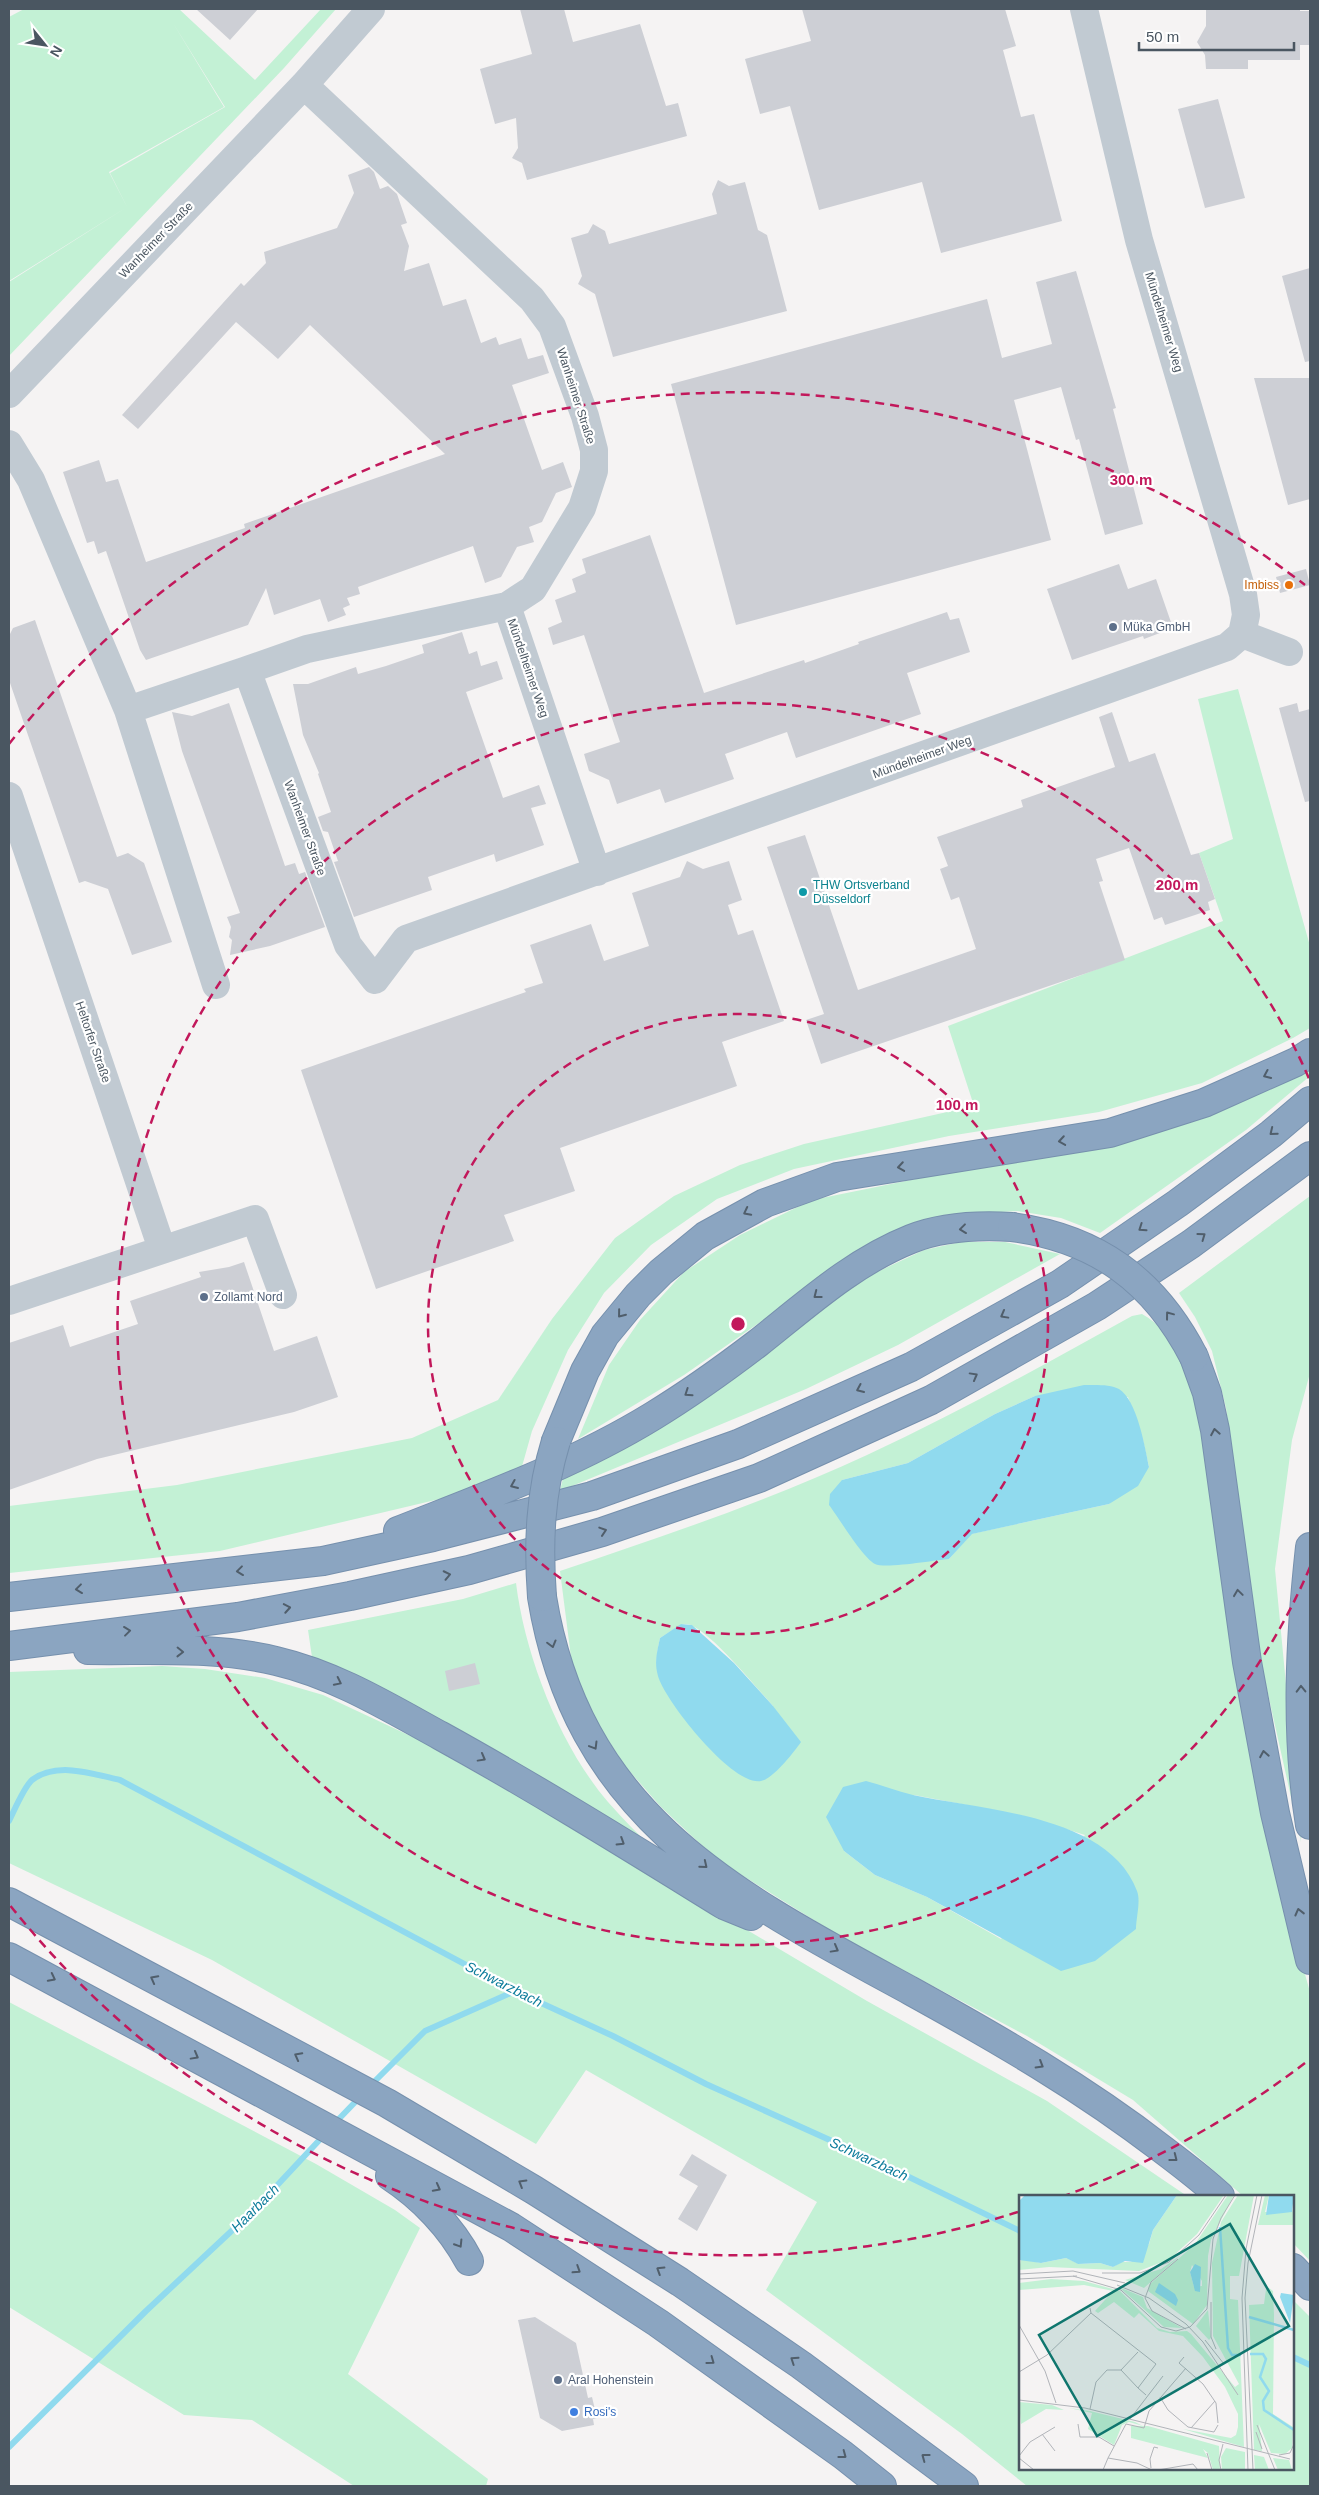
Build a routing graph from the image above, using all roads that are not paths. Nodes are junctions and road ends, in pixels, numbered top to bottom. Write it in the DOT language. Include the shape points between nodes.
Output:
graph roads {
  1 [pos="371,9"];
  2 [pos="1084,9"];
  3 [pos="304,85"];
  4 [pos="9,394"];
  5 [pos="9,444"];
  6 [pos="507,606"];
  7 [pos="1242,634"];
  8 [pos="1289,652"];
  9 [pos="247,670"];
  10 [pos="128,710"];
  11 [pos="9,796"];
  12 [pos="16,837"];
  13 [pos="596,872"];
  14 [pos="375,980"];
  15 [pos="216,985"];
  16 [pos="1310,1052"];
  17 [pos="1310,1101"];
  18 [pos="1310,1156"];
  19 [pos="162,1249"];
  20 [pos="283,1295"];
  21 [pos="9,1301"];
  22 [pos="1310,1547"];
  23 [pos="323,1561"];
  24 [pos="9,1597"];
  25 [pos="9,1647"];
  26 [pos="1310,1825"];
  27 [pos="9,1902"];
  28 [pos="792,1926"];
  29 [pos="9,1956"];
  30 [pos="1310,1960"];
  31 [pos="360,2152"];
  32 [pos="1219,2195"];
  33 [pos="469,2261"];
  34 [pos="1294,2269"];
  35 [pos="1310,2286"];
  36 [pos="882,2486"];
  37 [pos="964,2486"];
  1 -- 3 [label="street, Wanheimer Straße"];
  2 -- 7 [label="street, Mündelheimer Weg" via="1139,240 1243,594 1246,615"];
  3 -- 4 [label="street, Wanheimer Straße"];
  3 -- 6 [label="street, Wanheimer Straße" via="532,299 552,326 585,416 594,450 594,471 582,508 533,588"];
  5 -- 10 [label="street" via="31,480"];
  6 -- 9 [label="street, Wanheimer Straße" via="308,649"];
  6 -- 13 [label="street, Mündelheimer Weg"];
  7 -- 8 [label="street"];
  7 -- 13 [label="street, Mündelheimer Weg" via="1227,647"];
  9 -- 10 [label="street, Wanheimer Straße"];
  9 -- 14 [label="street, Wanheimer Straße" via="348,945"];
  10 -- 15 [label="street"];
  11 -- 12 [label="street, Heltorfer Straße"];
  12 -- 19 [label="street, Heltorfer Straße"];
  13 -- 14 [label="street, Mündelheimer Weg" via="406,939"];
  16 -- 28 [label="highway, one-way, bridge" via="1296,1062 1204,1103 1110,1133 836,1177 765,1203 705,1236 661,1272 605,1335 584,1371 548,1466 540,1524 542,1596 554,1654 572,1703 594,1746 625,1790 680,1846 732,1888"];
  17 -- 23 [label="highway, one-way" via="1178,1203 1060,1284 911,1366 738,1444 592,1496 433,1537"];
  25 -- 18 [label="highway, one-way" via="238,1617 469,1570 602,1532 759,1478 931,1400 1097,1306 1191,1244"];
  19 -- 20 [label="street" via="255,1219"];
  19 -- 21 [label="street"];
  26 -- 22 [label="highway, one-way" via="1300,1687"];
  23 -- 24 [label="highway, one-way"];
  30 -- 23 [label="highway, one-way, bridge" via="1275,1813 1247,1662 1207,1393 1182,1333 1156,1300 1115,1263 1066,1239 1012,1228 980,1227 912,1239 854,1269 696,1388 617,1437 515,1484"];
  25 -- 28 [label="highway, one-way" via="228,1652 276,1661 329,1677 487,1761 724,1905 741,1913"];
  37 -- 27 [label="highway, one-way" via="801,2365 680,2282 534,2190 387,2103"];
  28 -- 32 [label="highway, one-way" via="1066,2080 1120,2116"];
  29 -- 31 [label="highway, one-way" via="301,2114"];
  31 -- 33 [label="highway, one-way" via="441,2220 459,2241"];
  31 -- 36 [label="highway, one-way" via="510,2227 658,2323"];
  34 -- 35 [label="highway"];
}
